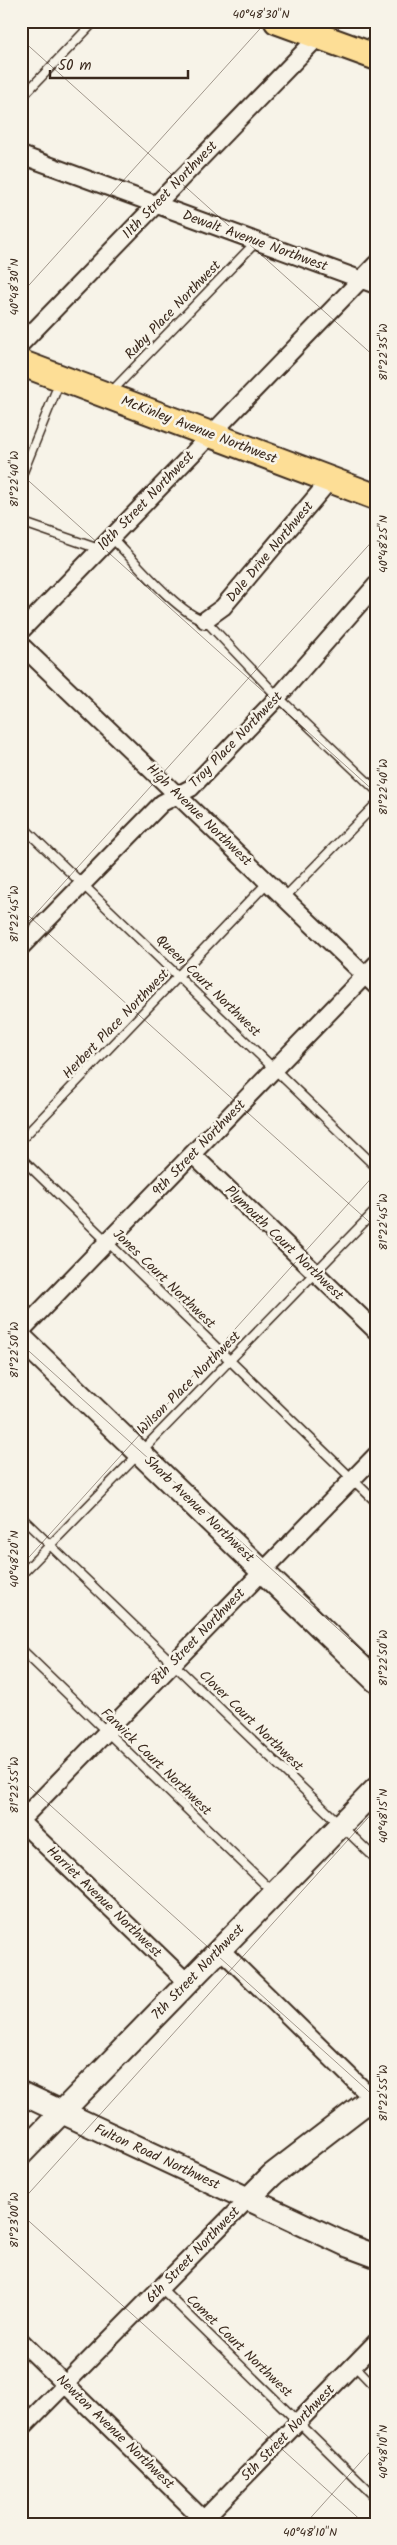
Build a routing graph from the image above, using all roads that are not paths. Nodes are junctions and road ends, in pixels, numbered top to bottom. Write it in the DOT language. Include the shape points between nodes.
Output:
graph roads {
  1 [pos="96,21"];
  2 [pos="277,21"];
  3 [pos="318,36"];
  4 [pos="376,57"];
  5 [pos="21,98"];
  6 [pos="21,155"];
  7 [pos="155,205"];
  8 [pos="257,242"];
  9 [pos="376,264"];
  10 [pos="368,282"];
  11 [pos="21,344"];
  12 [pos="21,363"];
  13 [pos="61,378"];
  14 [pos="107,396"];
  15 [pos="210,434"];
  16 [pos="21,477"];
  17 [pos="330,480"];
  18 [pos="376,497"];
  19 [pos="21,522"];
  20 [pos="111,537"];
  21 [pos="99,549"];
  22 [pos="376,585"];
  23 [pos="205,620"];
  24 [pos="21,631"];
  25 [pos="21,645"];
  26 [pos="278,697"];
  27 [pos="376,790"];
  28 [pos="178,795"];
  29 [pos="376,804"];
  30 [pos="21,825"];
  31 [pos="269,882"];
  32 [pos="84,883"];
  33 [pos="285,896"];
  34 [pos="21,947"];
  35 [pos="372,975"];
  36 [pos="179,976"];
  37 [pos="276,1070"];
  38 [pos="21,1140"];
  39 [pos="192,1154"];
  40 [pos="21,1158"];
  41 [pos="376,1167"];
  42 [pos="376,1210"];
  43 [pos="108,1242"];
  44 [pos="315,1273"];
  45 [pos="21,1331"];
  46 [pos="376,1331"];
  47 [pos="21,1338"];
  48 [pos="231,1360"];
  49 [pos="140,1452"];
  50 [pos="376,1455"];
  51 [pos="352,1479"];
  52 [pos="376,1502"];
  53 [pos="21,1517"];
  54 [pos="50,1545"];
  55 [pos="262,1571"];
  56 [pos="21,1575"];
  57 [pos="21,1649"];
  58 [pos="173,1663"];
  59 [pos="376,1681"];
  60 [pos="106,1732"];
  61 [pos="376,1789"];
  62 [pos="21,1821"];
  63 [pos="340,1826"];
  64 [pos="376,1859"];
  65 [pos="274,1893"];
  66 [pos="220,1949"];
  67 [pos="188,1982"];
  68 [pos="21,2093"];
  69 [pos="374,2096"];
  70 [pos="62,2112"];
  71 [pos="21,2154"];
  72 [pos="248,2199"];
  73 [pos="376,2256"];
  74 [pos="161,2288"];
  75 [pos="21,2341"];
  76 [pos="376,2342"];
  77 [pos="354,2365"];
  78 [pos="65,2384"];
  79 [pos="376,2388"];
  80 [pos="299,2422"];
  81 [pos="21,2429"];
  82 [pos="376,2498"];
  83 [pos="204,2522"];
  1 -- 5 [label="lane"];
  2 -- 3 [label="main road"];
  3 -- 4 [label="main road"];
  3 -- 7 [label="street, 11th Street Northwest"];
  6 -- 7 [label="street, Dewalt Avenue Northwest"];
  7 -- 8 [label="street, Dewalt Avenue Northwest"];
  7 -- 11 [label="street, 11th Street Northwest"];
  8 -- 10 [label="street, Dewalt Avenue Northwest"];
  8 -- 14 [label="lane, Ruby Place Northwest"];
  9 -- 10 [label="street, 10th Street Northwest"];
  10 -- 15 [label="street, 10th Street Northwest"];
  12 -- 13 [label="main road, McKinley Avenue Northwest"];
  13 -- 14 [label="main road, McKinley Avenue Northwest"];
  13 -- 16 [label="lane"];
  14 -- 15 [label="main road, McKinley Avenue Northwest"];
  15 -- 17 [label="main road, McKinley Avenue Northwest"];
  15 -- 20 [label="street, 10th Street Northwest"];
  17 -- 18 [label="main road, McKinley Avenue Northwest"];
  17 -- 23 [label="street, Dale Drive Northwest" via="223,608"];
  19 -- 21 [label="lane"];
  20 -- 21 [label="street, 10th Street Northwest"];
  20 -- 23 [label="lane" via="183,609"];
  21 -- 24 [label="street, 10th Street Northwest"];
  22 -- 26 [label="street, Troy Place Northwest"];
  23 -- 26 [label="lane"];
  25 -- 28 [label="street, High Avenue Northwest"];
  26 -- 27 [label="lane"];
  26 -- 28 [label="street, Troy Place Northwest" via="191,788"];
  28 -- 31 [label="street, High Avenue Northwest"];
  28 -- 32 [label="street, Troy Place Northwest" via="162,803"];
  29 -- 33 [label="lane"];
  30 -- 32 [label="lane, Queen Court Northwest"];
  31 -- 33 [label="street, High Avenue Northwest"];
  31 -- 36 [label="lane, Herbert Place Northwest"];
  32 -- 34 [label="street, Troy Place Northwest"];
  32 -- 36 [label="lane, Queen Court Northwest"];
  33 -- 35 [label="street, High Avenue Northwest"];
  35 -- 37 [label="street, 9th Street Northwest"];
  36 -- 37 [label="lane, Queen Court Northwest"];
  36 -- 38 [label="lane, Herbert Place Northwest"];
  37 -- 39 [label="street, 9th Street Northwest"];
  37 -- 41 [label="lane, Queen Court Northwest"];
  39 -- 43 [label="street, 9th Street Northwest"];
  39 -- 44 [label="street, Plymouth Court Northwest"];
  40 -- 43 [label="lane, Jones Court Northwest"];
  42 -- 44 [label="lane, Wilson Place Northwest"];
  43 -- 45 [label="street, 9th Street Northwest"];
  43 -- 48 [label="lane, Jones Court Northwest"];
  44 -- 46 [label="street, Plymouth Court Northwest"];
  44 -- 48 [label="lane, Wilson Place Northwest"];
  47 -- 49 [label="street, Shorb Avenue Northwest"];
  48 -- 49 [label="lane, Wilson Place Northwest"];
  48 -- 51 [label="lane, Jones Court Northwest"];
  49 -- 54 [label="lane, Wilson Place Northwest"];
  49 -- 55 [label="street, Shorb Avenue Northwest"];
  50 -- 51 [label="street, 8th Street Northwest"];
  51 -- 52 [label="lane, Jones Court Northwest"];
  51 -- 55 [label="street, 8th Street Northwest"];
  53 -- 54 [label="lane, Clover Court Northwest"];
  54 -- 56 [label="lane, Wilson Place Northwest"];
  54 -- 58 [label="lane, Clover Court Northwest"];
  55 -- 58 [label="street, 8th Street Northwest"];
  55 -- 59 [label="street, Shorb Avenue Northwest"];
  57 -- 60 [label="lane, Farwick Court Northwest"];
  58 -- 60 [label="street, 8th Street Northwest"];
  58 -- 63 [label="lane, Clover Court Northwest"];
  60 -- 62 [label="street, 8th Street Northwest"];
  60 -- 65 [label="lane, Farwick Court Northwest"];
  61 -- 63 [label="street, 7th Street Northwest"];
  62 -- 67 [label="street, Harriet Avenue Northwest"];
  63 -- 64 [label="lane, Clover Court Northwest"];
  63 -- 65 [label="street, 7th Street Northwest"];
  65 -- 66 [label="street, 7th Street Northwest"];
  66 -- 67 [label="street, 7th Street Northwest"];
  66 -- 69 [label="street"];
  67 -- 70 [label="street, 7th Street Northwest"];
  68 -- 70 [label="street, Fulton Road Northwest"];
  69 -- 72 [label="street, 6th Street Northwest" via="272,2175"];
  70 -- 71 [label="street, 7th Street Northwest"];
  70 -- 72 [label="street, Fulton Road Northwest"];
  72 -- 73 [label="street, Fulton Road Northwest"];
  72 -- 74 [label="street, 6th Street Northwest"];
  74 -- 78 [label="street, 6th Street Northwest"];
  74 -- 80 [label="lane, Comet Court Northwest"];
  75 -- 78 [label="street, Newton Avenue Northwest"];
  76 -- 77 [label="street, 5th Street Northwest"];
  77 -- 79 [label="lane"];
  77 -- 80 [label="street, 5th Street Northwest"];
  78 -- 81 [label="street, 6th Street Northwest"];
  78 -- 83 [label="street, Newton Avenue Northwest"];
  80 -- 82 [label="lane, Comet Court Northwest"];
  80 -- 83 [label="street, 5th Street Northwest"];
}
